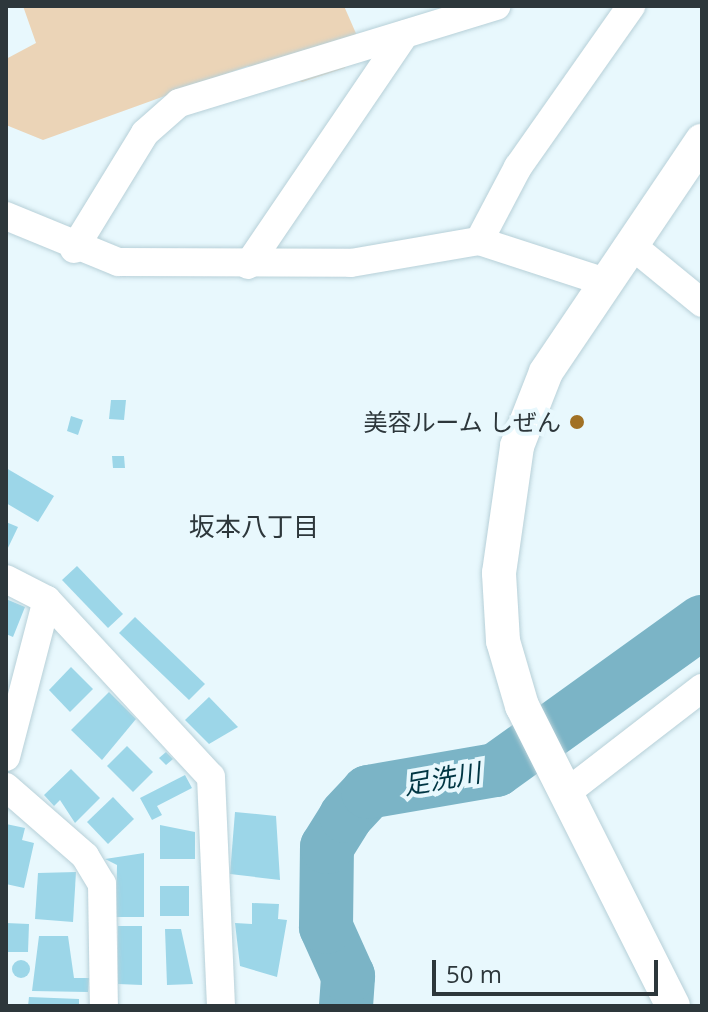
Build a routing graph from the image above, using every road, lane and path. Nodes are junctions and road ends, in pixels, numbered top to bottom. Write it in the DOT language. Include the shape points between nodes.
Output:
graph roads {
  1 [pos="496,6"];
  2 [pos="631,6"];
  3 [pos="405,34"];
  4 [pos="702,141"];
  5 [pos="6,216"];
  6 [pos="479,241"];
  7 [pos="630,244"];
  8 [pos="74,249"];
  9 [pos="248,265"];
  10 [pos="602,281"];
  11 [pos="702,303"];
  12 [pos="6,579"];
  13 [pos="47,600"];
  14 [pos="702,688"];
  15 [pos="6,757"];
  16 [pos="6,787"];
  17 [pos="566,793"];
  18 [pos="104,1006"];
  19 [pos="221,1006"];
  20 [pos="673,1006"];
  1 -- 3 [label="street"];
  2 -- 6 [label="street" via="518,167"];
  3 -- 8 [label="street" via="179,103 145,133"];
  3 -- 9 [label="street"];
  4 -- 7 [label="street"];
  5 -- 8 [label="street"];
  6 -- 9 [label="street" via="351,263"];
  6 -- 10 [label="street"];
  7 -- 10 [label="street"];
  7 -- 11 [label="street"];
  8 -- 9 [label="street" via="118,262"];
  10 -- 17 [label="street" via="546,372 517,446 504,511 503,641 522,706"];
  12 -- 13 [label="street"];
  13 -- 15 [label="street"];
  13 -- 19 [label="street" via="195,753 214,784"];
  14 -- 17 [label="street"];
  16 -- 18 [label="street" via="85,856 102,884"];
  17 -- 20 [label="street"];
}
